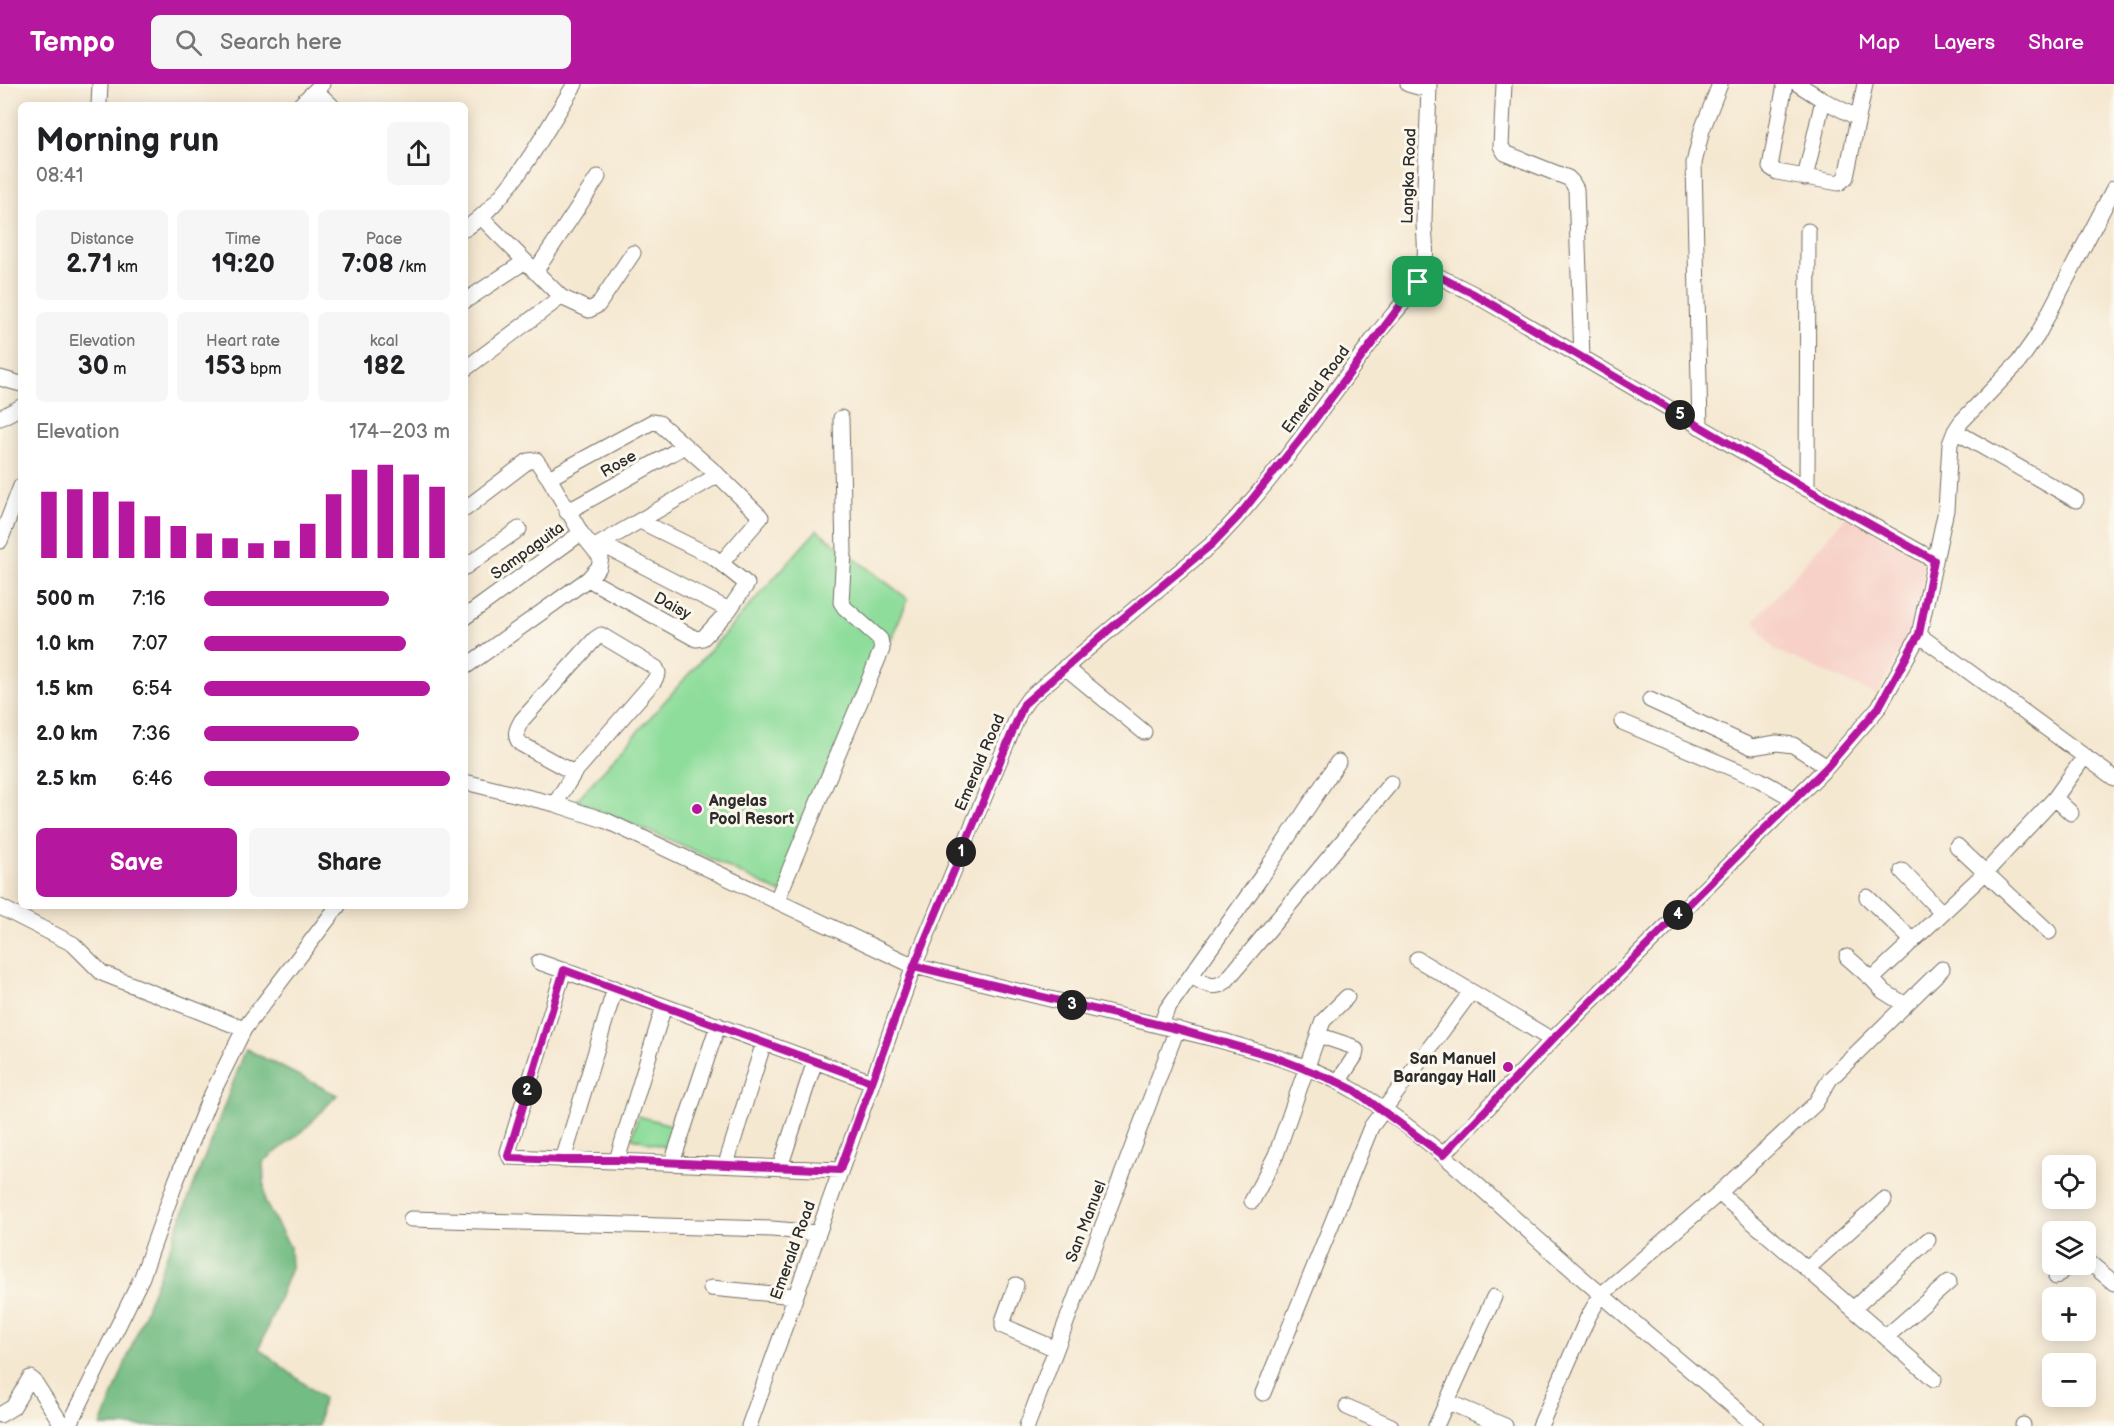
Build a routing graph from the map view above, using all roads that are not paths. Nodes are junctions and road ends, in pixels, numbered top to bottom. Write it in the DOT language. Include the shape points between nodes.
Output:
graph roads {
  1 [pos="100,84"];
  2 [pos="575,84"];
  3 [pos="1408,84"];
  4 [pos="1504,84"];
  5 [pos="1720,84"];
  6 [pos="1785,84"];
  7 [pos="1798,84"];
  8 [pos="1864,85"];
  9 [pos="319,87"];
  10 [pos="1429,87"];
  11 [pos="1823,100"];
  12 [pos="99,102"];
  13 [pos="303,102"];
  14 [pos="329,102"];
  15 [pos="1858,118"];
  16 [pos="598,177"];
  17 [pos="1805,178"];
  18 [pos="2114,188"];
  19 [pos="482,218"];
  20 [pos="468,227"];
  21 [pos="1808,231"];
  22 [pos="633,253"];
  23 [pos="530,267"];
  24 [pos="1424,269"];
  25 [pos="561,297"];
  26 [pos="468,299"];
  27 [pos="1582,358"];
  28 [pos="468,367"];
  29 [pos="0,378"];
  30 [pos="18,383"];
  31 [pos="18,409"];
  32 [pos="0,418"];
  33 [pos="841,418"];
  34 [pos="1700,427"];
  35 [pos="1955,431"];
  36 [pos="685,446"];
  37 [pos="718,475"];
  38 [pos="549,478"];
  39 [pos="1807,489"];
  40 [pos="18,494"];
  41 [pos="2076,500"];
  42 [pos="468,507"];
  43 [pos="567,512"];
  44 [pos="640,521"];
  45 [pos="519,529"];
  46 [pos="581,533"];
  47 [pos="0,541"];
  48 [pos="597,546"];
  49 [pos="1934,560"];
  50 [pos="722,562"];
  51 [pos="468,565"];
  52 [pos="588,579"];
  53 [pos="729,610"];
  54 [pos="468,615"];
  55 [pos="1919,634"];
  56 [pos="468,665"];
  57 [pos="1065,667"];
  58 [pos="1650,700"];
  59 [pos="1622,722"];
  60 [pos="1144,732"];
  61 [pos="2085,756"];
  62 [pos="1338,762"];
  63 [pos="1827,767"];
  64 [pos="574,773"];
  65 [pos="2114,778"];
  66 [pos="468,783"];
  67 [pos="1390,783"];
  68 [pos="2055,798"];
  69 [pos="1794,799"];
  70 [pos="555,804"];
  71 [pos="2071,813"];
  72 [pos="1957,846"];
  73 [pos="1902,871"];
  74 [pos="1986,872"];
  75 [pos="1867,897"];
  76 [pos="777,900"];
  77 [pos="0,907"];
  78 [pos="336,909"];
  79 [pos="1942,913"];
  80 [pos="2049,932"];
  81 [pos="1913,941"];
  82 [pos="1847,957"];
  83 [pos="1418,959"];
  84 [pos="539,962"];
  85 [pos="914,966"];
  86 [pos="1942,969"];
  87 [pos="564,970"];
  88 [pos="1191,975"];
  89 [pos="1872,979"];
  90 [pos="615,988"];
  91 [pos="1471,992"];
  92 [pos="1347,997"];
  93 [pos="1904,1004"];
  94 [pos="664,1006"];
  95 [pos="718,1025"];
  96 [pos="1161,1025"];
  97 [pos="244,1029"];
  98 [pos="1177,1029"];
  99 [pos="1318,1035"];
  100 [pos="1552,1040"];
  101 [pos="764,1042"];
  102 [pos="815,1061"];
  103 [pos="1306,1069"];
  104 [pos="872,1082"];
  105 [pos="1338,1082"];
  106 [pos="1382,1109"];
  107 [pos="1443,1155"];
  108 [pos="563,1160"];
  109 [pos="617,1160"];
  110 [pos="672,1163"];
  111 [pos="726,1164"];
  112 [pos="780,1167"];
  113 [pos="840,1170"];
  114 [pos="1719,1194"];
  115 [pos="1884,1200"];
  116 [pos="1252,1201"];
  117 [pos="411,1219"];
  118 [pos="818,1233"];
  119 [pos="1928,1240"];
  120 [pos="2096,1267"];
  121 [pos="1807,1269"];
  122 [pos="1948,1282"];
  123 [pos="2114,1283"];
  124 [pos="1016,1285"];
  125 [pos="711,1288"];
  126 [pos="1602,1295"];
  127 [pos="795,1296"];
  128 [pos="1494,1298"];
  129 [pos="1853,1309"];
  130 [pos="1886,1337"];
  131 [pos="1056,1349"];
  132 [pos="1934,1379"];
  133 [pos="1263,1393"];
  134 [pos="1448,1402"];
  135 [pos="1347,1407"];
  136 [pos="0,1415"];
  137 [pos="63,1426"];
  138 [pos="69,1426"];
  139 [pos="749,1426"];
  140 [pos="1027,1426"];
  141 [pos="1391,1426"];
  142 [pos="1436,1426"];
  143 [pos="1505,1426"];
  144 [pos="1540,1426"];
  145 [pos="1756,1426"];
  1 -- 12 [label="street"];
  2 -- 19 [label="street" via="523,168"];
  3 -- 10 [label="street"];
  4 -- 27 [label="street" via="1505,153 1568,178 1576,189"];
  5 -- 34 [label="street" via="1702,130 1693,171"];
  6 -- 17 [label="street" via="1770,167"];
  7 -- 11 [label="street"];
  8 -- 15 [label="street"];
  9 -- 13 [label="street"];
  9 -- 14 [label="street"];
  10 -- 24 [label="street, Langka Road"];
  11 -- 15 [label="street"];
  11 -- 17 [label="street"];
  15 -- 17 [label="street" via="1844,180 1839,183"];
  16 -- 23 [label="street"];
  18 -- 35 [label="street" via="2028,350"];
  19 -- 20 [label="street"];
  19 -- 23 [label="street"];
  21 -- 39 [label="street"];
  22 -- 25 [label="street" via="593,309"];
  23 -- 25 [label="street"];
  23 -- 26 [label="street"];
  24 -- 27 [label="street"];
  24 -- 57 [label="street, Emerald Road" via="1238,517 1212,544"];
  25 -- 28 [label="street"];
  27 -- 34 [label="street"];
  29 -- 30 [label="street"];
  31 -- 32 [label="street"];
  33 -- 76 [label="street" via="841,602 880,639 882,649"];
  34 -- 39 [label="street"];
  35 -- 41 [label="street"];
  35 -- 49 [label="street" via="1946,510"];
  36 -- 37 [label="street"];
  36 -- 38 [label="street" via="656,421"];
  36 -- 43 [label="street, Rose"];
  37 -- 44 [label="street"];
  37 -- 50 [label="street" via="761,517"];
  38 -- 42 [label="street" via="540,464 531,460"];
  38 -- 43 [label="street"];
  39 -- 49 [label="street"];
  40 -- 47 [label="street"];
  43 -- 46 [label="street"];
  44 -- 48 [label="street"];
  44 -- 50 [label="street, Daisy"];
  45 -- 51 [label="street"];
  46 -- 48 [label="street"];
  46 -- 54 [label="street, Sampaguita"];
  48 -- 52 [label="street" via="602,560"];
  48 -- 53 [label="street"];
  49 -- 55 [label="street"];
  50 -- 53 [label="street, Daisy" via="747,584"];
  52 -- 53 [label="street, Daisy" via="700,640"];
  52 -- 56 [label="street"];
  55 -- 61 [label="street"];
  55 -- 63 [label="street" via="1879,707"];
  57 -- 60 [label="street"];
  57 -- 85 [label="street, Emerald Road" via="1029,698 1020,711"];
  58 -- 63 [label="street" via="1752,747 1793,745"];
  59 -- 69 [label="street" via="1760,780"];
  61 -- 65 [label="street"];
  61 -- 68 [label="street"];
  62 -- 88 [label="street"];
  63 -- 69 [label="street"];
  64 -- 64 [label="street" via="658,673 656,668 601,635 522,720 516,732 521,744"];
  64 -- 70 [label="street"];
  66 -- 70 [label="street"];
  67 -- 88 [label="street" via="1226,981 1211,986"];
  68 -- 71 [label="street"];
  68 -- 74 [label="street"];
  69 -- 100 [label="street"];
  70 -- 76 [label="street" via="617,826"];
  72 -- 74 [label="street"];
  73 -- 79 [label="street"];
  74 -- 79 [label="street"];
  74 -- 80 [label="street"];
  75 -- 81 [label="street"];
  76 -- 85 [label="street"];
  77 -- 97 [label="street" via="73,944 109,976"];
  78 -- 97 [label="street"];
  79 -- 81 [label="street"];
  81 -- 89 [label="street"];
  82 -- 89 [label="street"];
  83 -- 91 [label="street"];
  84 -- 87 [label="street"];
  85 -- 96 [label="street"];
  85 -- 104 [label="street, Emerald Road"];
  86 -- 93 [label="street"];
  87 -- 90 [label="street"];
  87 -- 108 [label="street" via="508,1154 511,1158"];
  88 -- 96 [label="street" via="1167,1009"];
  89 -- 93 [label="street" via="1883,992"];
  90 -- 94 [label="street"];
  90 -- 108 [label="street"];
  91 -- 100 [label="street"];
  91 -- 106 [label="street"];
  92 -- 99 [label="street" via="1327,1016"];
  93 -- 114 [label="street" via="1830,1079 1815,1104"];
  94 -- 95 [label="street"];
  94 -- 109 [label="street"];
  95 -- 101 [label="street"];
  95 -- 110 [label="street"];
  96 -- 98 [label="street"];
  97 -- 138 [label="street" via="208,1102 142,1277"];
  98 -- 103 [label="street"];
  98 -- 131 [label="street, San Manuel"];
  99 -- 103 [label="street"];
  99 -- 105 [label="street" via="1356,1050"];
  100 -- 107 [label="street"];
  101 -- 102 [label="street"];
  101 -- 111 [label="street"];
  102 -- 104 [label="street"];
  102 -- 112 [label="street"];
  103 -- 105 [label="street"];
  103 -- 116 [label="street" via="1276,1155"];
  104 -- 113 [label="street, Emerald Road"];
  105 -- 106 [label="street"];
  106 -- 107 [label="street"];
  106 -- 133 [label="street" via="1366,1137"];
  107 -- 126 [label="street"];
  108 -- 109 [label="street"];
  109 -- 110 [label="street"];
  110 -- 111 [label="street"];
  111 -- 112 [label="street"];
  112 -- 113 [label="street"];
  113 -- 118 [label="street, Emerald Road"];
  114 -- 121 [label="street"];
  114 -- 126 [label="street"];
  115 -- 121 [label="street"];
  117 -- 118 [label="street"];
  118 -- 127 [label="street, Emerald Road"];
  119 -- 129 [label="street"];
  120 -- 123 [label="street"];
  121 -- 129 [label="street"];
  122 -- 130 [label="street"];
  124 -- 131 [label="street" via="1003,1326"];
  125 -- 127 [label="street"];
  126 -- 144 [label="street" via="1588,1317"];
  126 -- 145 [label="street"];
  127 -- 139 [label="street, Emerald Road"];
  128 -- 134 [label="street"];
  129 -- 130 [label="street"];
  130 -- 132 [label="street"];
  131 -- 140 [label="street, San Manuel"];
  134 -- 142 [label="street"];
  134 -- 143 [label="street"];
  135 -- 141 [label="street"];
  136 -- 137 [label="street" via="14,1407 30,1378"];
}
